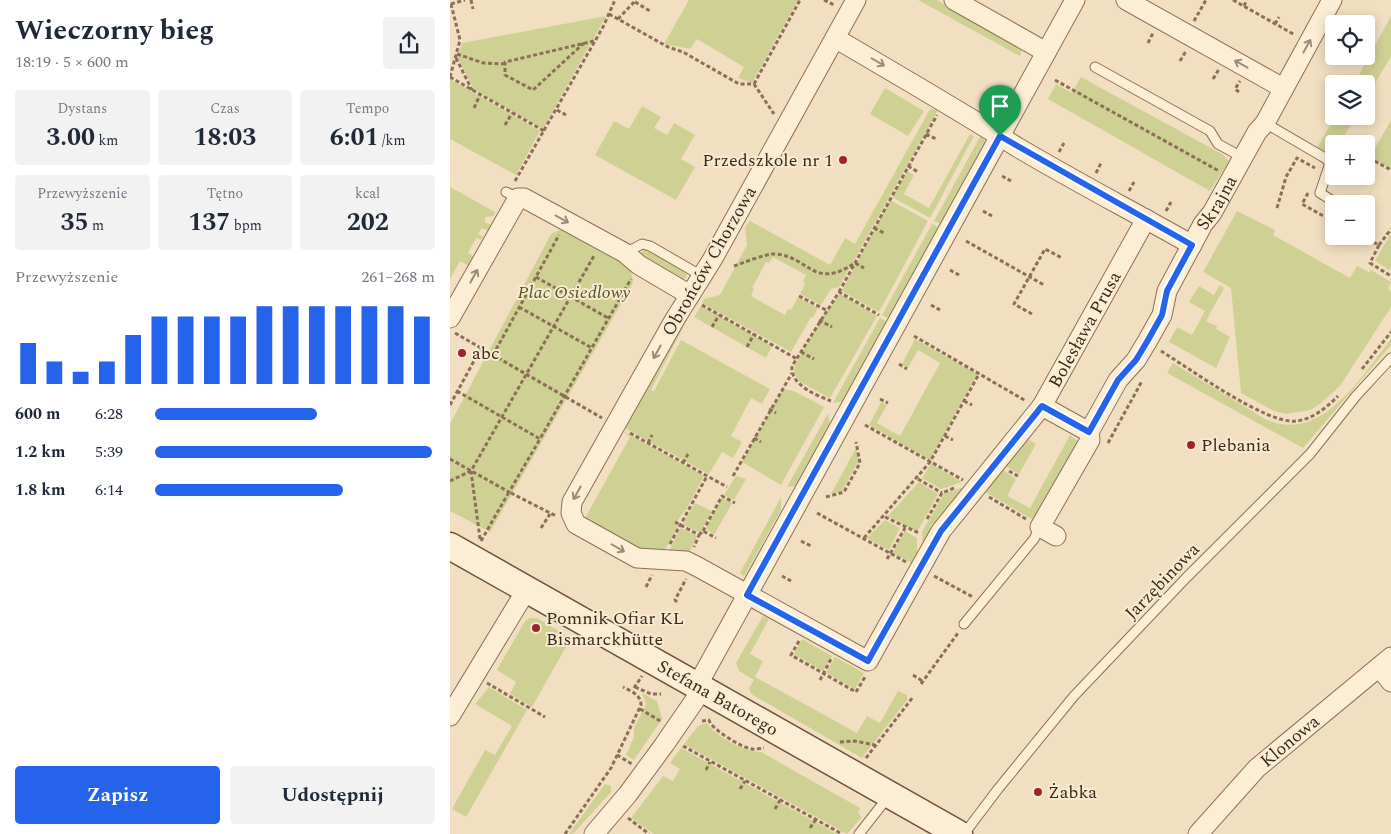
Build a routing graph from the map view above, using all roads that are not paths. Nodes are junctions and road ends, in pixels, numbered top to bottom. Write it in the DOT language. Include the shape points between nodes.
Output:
graph roads {
  1 [pos="856,0"];
  2 [pos="954,0"];
  3 [pos="1075,0"];
  4 [pos="1126,0"];
  5 [pos="1332,0"];
  6 [pos="835,38"];
  7 [pos="1046,52"];
  8 [pos="1096,67"];
  9 [pos="1283,88"];
  10 [pos="1265,122"];
  11 [pos="1000,136"];
  12 [pos="1242,158"];
  13 [pos="1325,195"];
  14 [pos="1146,219"];
  15 [pos="1192,245"];
  16 [pos="625,253"];
  17 [pos="702,276"];
  18 [pos="695,299"];
  19 [pos="450,318"];
  20 [pos="1391,358"];
  21 [pos="1037,406"];
  22 [pos="1089,432"];
  23 [pos="1043,529"];
  24 [pos="450,546"];
  25 [pos="528,589"];
  26 [pos="747,595"];
  27 [pos="964,624"];
  28 [pos="1385,662"];
  29 [pos="1391,682"];
  30 [pos="698,686"];
  31 [pos="450,716"];
  32 [pos="890,794"];
  33 [pos="1202,833"];
  34 [pos="594,834"];
  35 [pos="859,834"];
  36 [pos="959,834"];
  37 [pos="964,834"];
  1 -- 6 [label="street, Obrońców Chorzowa"];
  2 -- 7 [label="street"];
  3 -- 7 [label="street"];
  9 -- 4 [label="street, one-way"];
  9 -- 5 [label="street, Skrajna, one-way"];
  6 -- 11 [label="street, one-way"];
  6 -- 17 [label="street, Obrońców Chorzowa"];
  7 -- 11 [label="street"];
  8 -- 12 [label="lane" via="1210,131 1218,144"];
  9 -- 10 [label="street, Skrajna"];
  10 -- 12 [label="street, Skrajna"];
  10 -- 13 [label="lane" via="1330,163 1320,192"];
  11 -- 14 [label="street"];
  11 -- 26 [label="street"];
  12 -- 15 [label="street, Skrajna"];
  14 -- 15 [label="street"];
  14 -- 21 [label="street, Bolesława Prusa"];
  15 -- 22 [label="street, Skrajna" via="1167,291 1162,315 1136,360 1118,380"];
  16 -- 17 [label="lane" via="642,244 650,246"];
  16 -- 18 [label="street"];
  19 -- 16 [label="street, one-way" via="513,190"];
  17 -- 18 [label="street, Obrońców Chorzowa"];
  18 -- 26 [label="street, Obrońców Chorzowa, one-way" via="616,425 572,502 571,513 576,524 637,558 686,561"];
  20 -- 37 [label="lane, Jarzębinowa" via="1310,454 1074,696"];
  21 -- 22 [label="street"];
  21 -- 26 [label="street, Bolesława Prusa" via="941,531 924,571 868,666"];
  22 -- 23 [label="street, Skrajna" via="1090,440"];
  23 -- 27 [label="lane"];
  24 -- 25 [label="street, Stefana Batorego"];
  25 -- 30 [label="street, Stefana Batorego"];
  25 -- 31 [label="street"];
  26 -- 30 [label="street"];
  28 -- 29 [label="street"];
  28 -- 33 [label="street, Klonowa" via="1256,768"];
  30 -- 32 [label="street, Stefana Batorego"];
  30 -- 34 [label="street" via="695,700 664,745"];
  32 -- 35 [label="lane"];
  32 -- 36 [label="street, Stefana Batorego"];
}
